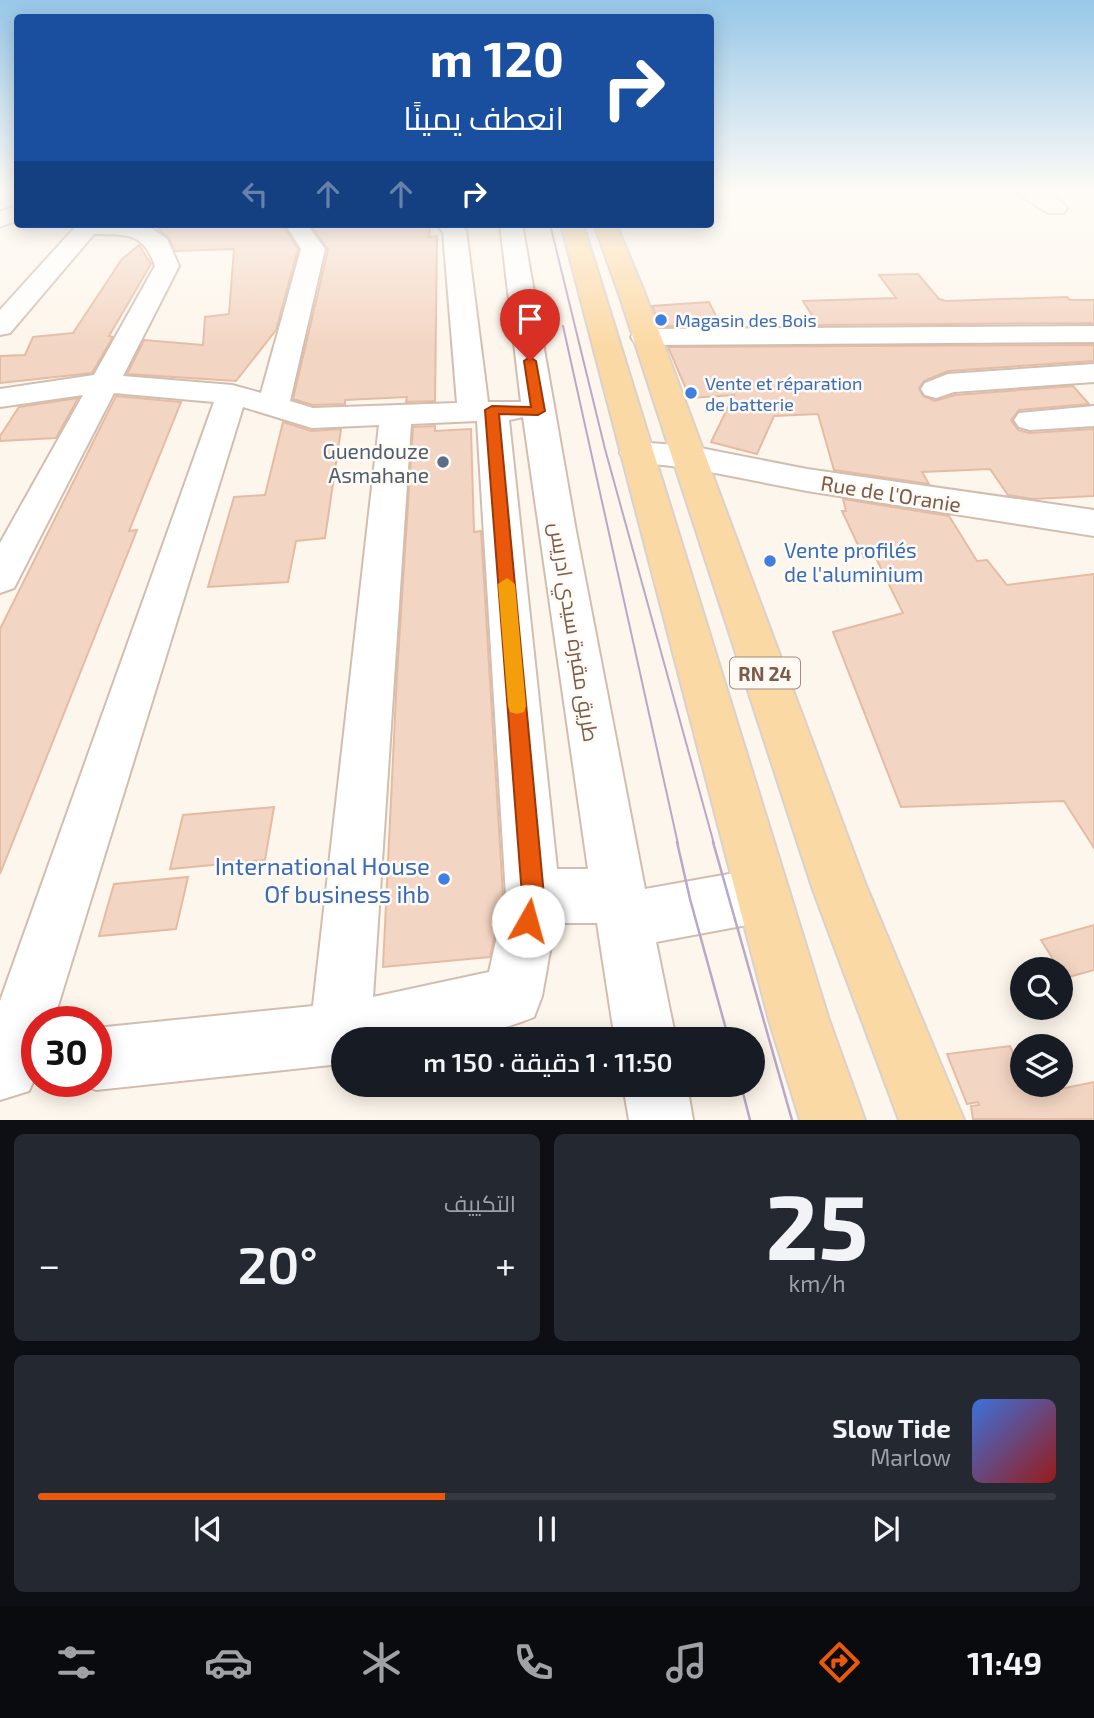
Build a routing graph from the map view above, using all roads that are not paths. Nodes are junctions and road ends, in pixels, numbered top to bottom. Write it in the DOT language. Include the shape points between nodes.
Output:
graph roads {
  1 [pos="73,242"];
  2 [pos="157,242"];
  3 [pos="308,242"];
  4 [pos="457,242"];
  5 [pos="510,242"];
  6 [pos="577,242"];
  7 [pos="612,242"];
  8 [pos="0,327"];
  9 [pos="1094,334"];
  10 [pos="645,337"];
  11 [pos="1091,376"];
  12 [pos="102,383"];
  13 [pos="936,389"];
  14 [pos="0,398"];
  15 [pos="252,400"];
  16 [pos="501,411"];
  17 [pos="396,416"];
  18 [pos="1094,416"];
  19 [pos="1030,420"];
  20 [pos="637,453"];
  21 [pos="690,457"];
  22 [pos="1094,523"];
  23 [pos="0,578"];
  24 [pos="764,895"];
  25 [pos="533,896"];
  26 [pos="621,908"];
  27 [pos="341,1027"];
  28 [pos="372,1027"];
  29 [pos="644,1027"];
  30 [pos="331,1035"];
  31 [pos="112,1057"];
  32 [pos="15,1068"];
  33 [pos="657,1097"];
  34 [pos="661,1119"];
  35 [pos="833,1119"];
  36 [pos="932,1119"];
  1 -- 8 [label="street"];
  2 -- 12 [label="street" via="167,266"];
  3 -- 15 [label="street" via="313,249"];
  4 -- 16 [label="street"];
  5 -- 16 [label="street, طريق مقبرة سيدي ادريس"];
  6 -- 20 [label="main road, RN 24"];
  7 -- 10 [label="main road, RN 24"];
  9 -- 10 [label="street"];
  10 -- 21 [label="main road, RN 24"];
  11 -- 13 [label="street" via="948,383"];
  12 -- 14 [label="street"];
  12 -- 15 [label="street"];
  12 -- 23 [label="street"];
  15 -- 17 [label="street" via="312,418"];
  15 -- 32 [label="street"];
  16 -- 17 [label="street"];
  16 -- 25 [label="street"];
  16 -- 26 [label="street, طريق مقبرة سيدي ادريس"];
  17 -- 27 [label="street"];
  18 -- 19 [label="street"];
  20 -- 21 [label="street, Rue de l'Oranie"];
  20 -- 24 [label="main road, RN 24"];
  21 -- 22 [label="street, Rue de l'Oranie" via="807,480"];
  21 -- 36 [label="main road, RN 24" via="839,887"];
  24 -- 26 [label="street"];
  24 -- 35 [label="main road, RN 24"];
  25 -- 26 [label="street"];
  25 -- 28 [label="street" via="513,996"];
  26 -- 29 [label="street, طريق مقبرة سيدي ادريس"];
  30 -- 31 [label="street"];
  33 -- 34 [label="street"];
}
